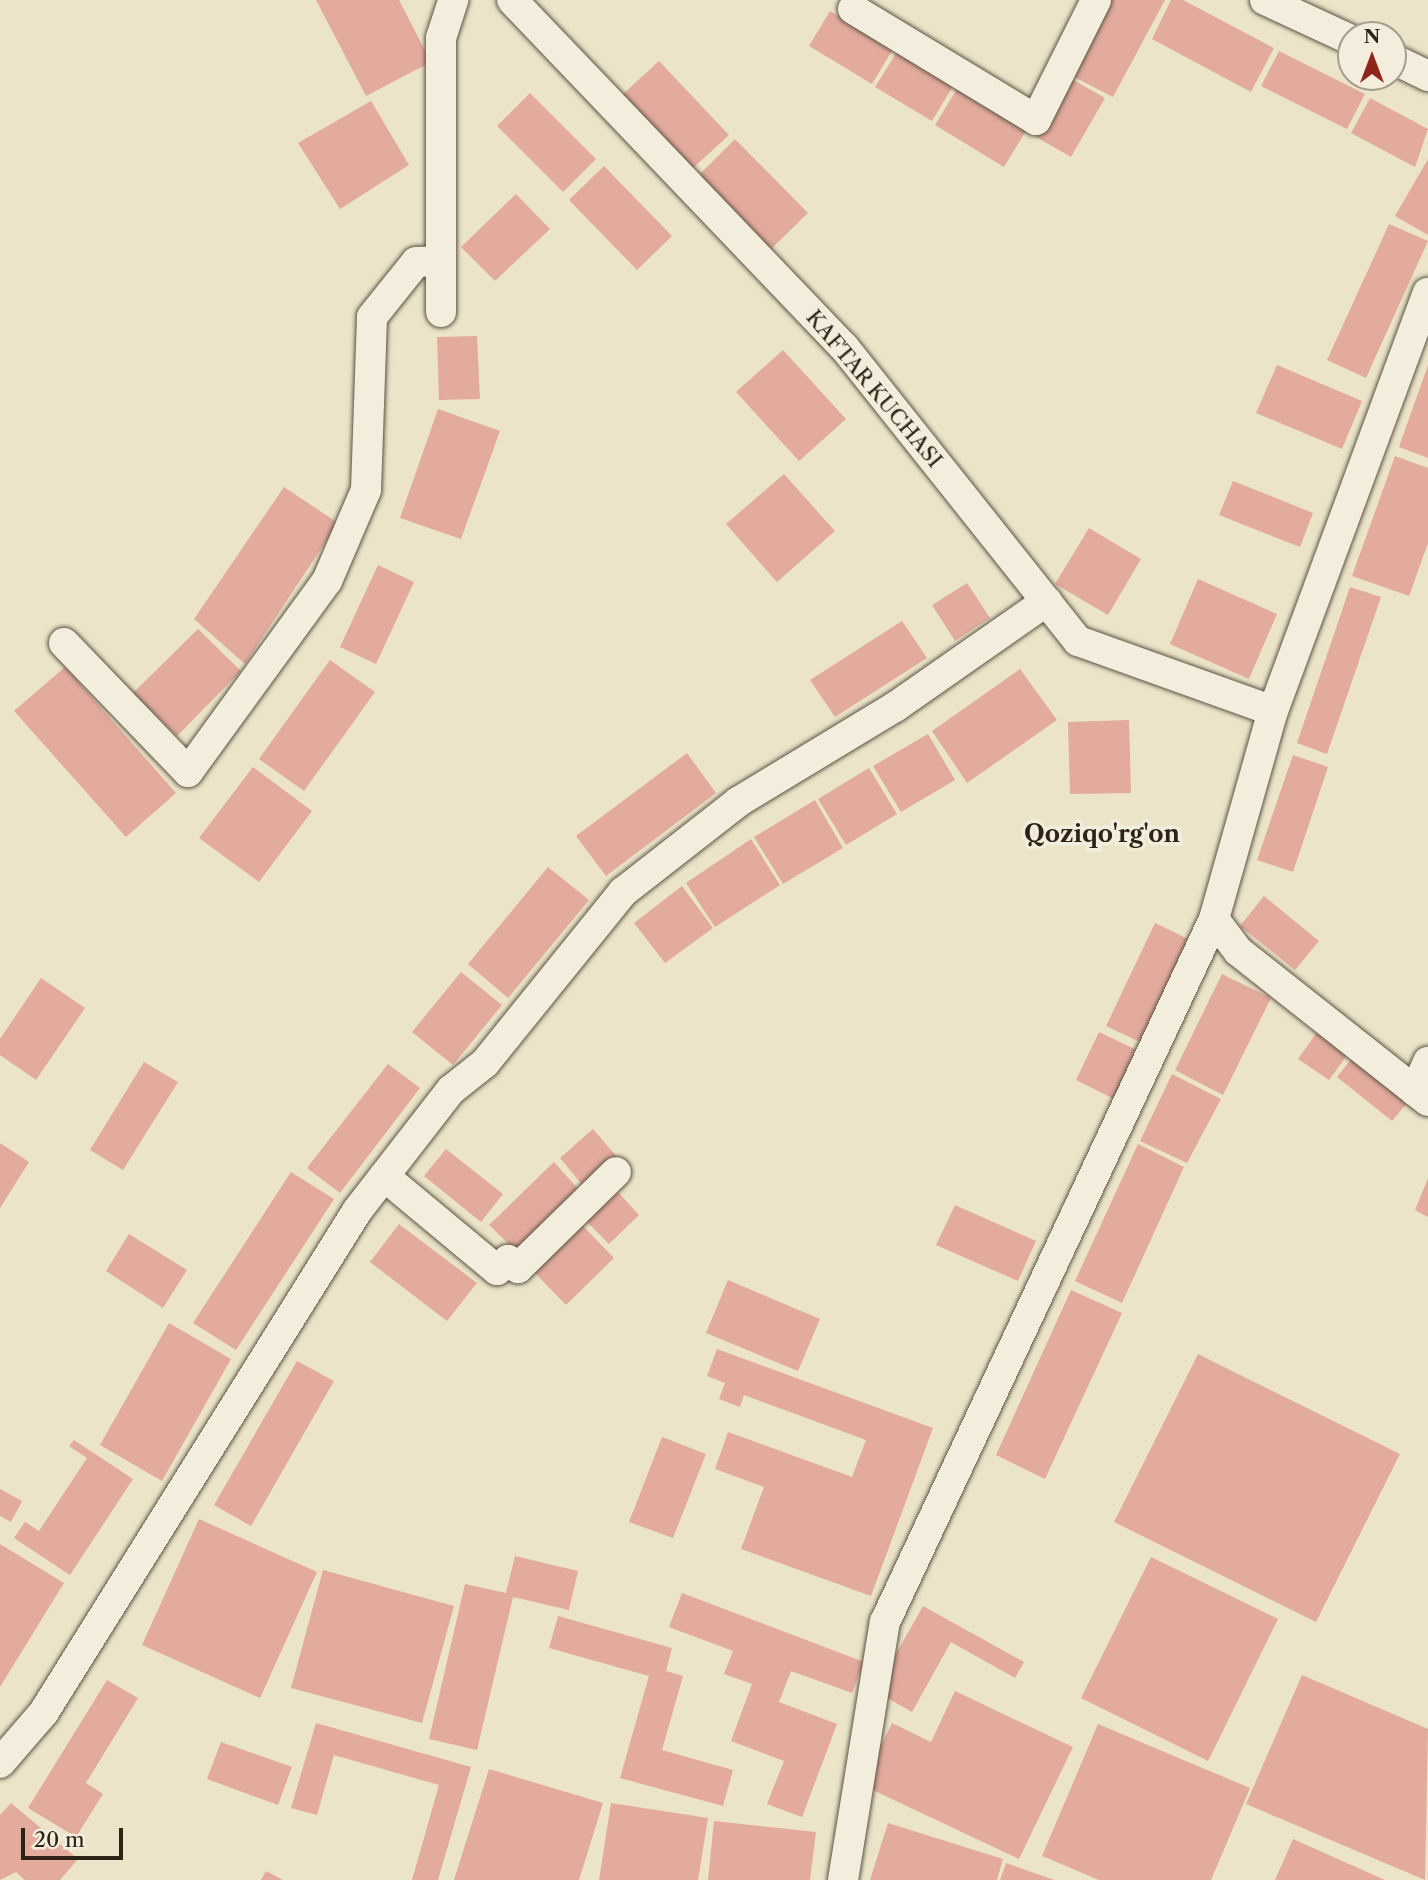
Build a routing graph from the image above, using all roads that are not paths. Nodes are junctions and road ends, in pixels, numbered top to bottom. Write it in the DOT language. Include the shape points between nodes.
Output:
graph roads {
  1 [pos="453,0"];
  2 [pos="512,0"];
  3 [pos="1096,0"];
  4 [pos="1265,0"];
  5 [pos="853,9"];
  6 [pos="1337,33"];
  7 [pos="1407,66"];
  8 [pos="1428,76"];
  9 [pos="441,261"];
  10 [pos="1428,293"];
  11 [pos="441,312"];
  12 [pos="1046,601"];
  13 [pos="64,643"];
  14 [pos="1273,711"];
  15 [pos="1214,919"];
  16 [pos="1428,1062"];
  17 [pos="1422,1096"];
  18 [pos="616,1172"];
  19 [pos="384,1176"];
  20 [pos="0,1763"];
  21 [pos="844,1880"];
  1 -- 9 [label="street" via="441,38"];
  2 -- 12 [label="street, KAFTAR KUCHASI" via="844,347"];
  3 -- 5 [label="street" via="1036,120"];
  4 -- 6 [label="street"];
  7 -- 8 [label="street"];
  9 -- 11 [label="street"];
  9 -- 13 [label="street" via="416,262 372,317 366,489 327,581 201,762 188,772"];
  10 -- 14 [label="street"];
  12 -- 14 [label="street, KAFTAR KUCHASI" via="1078,641"];
  12 -- 19 [label="street" via="895,707 738,802 623,892"];
  14 -- 15 [label="street"];
  15 -- 17 [label="street" via="1238,951"];
  15 -- 21 [label="street" via="885,1622"];
  16 -- 17 [label="street"];
  18 -- 19 [label="street" via="518,1268 508,1260 497,1270"];
  19 -- 20 [label="street" via="44,1712"];
}
